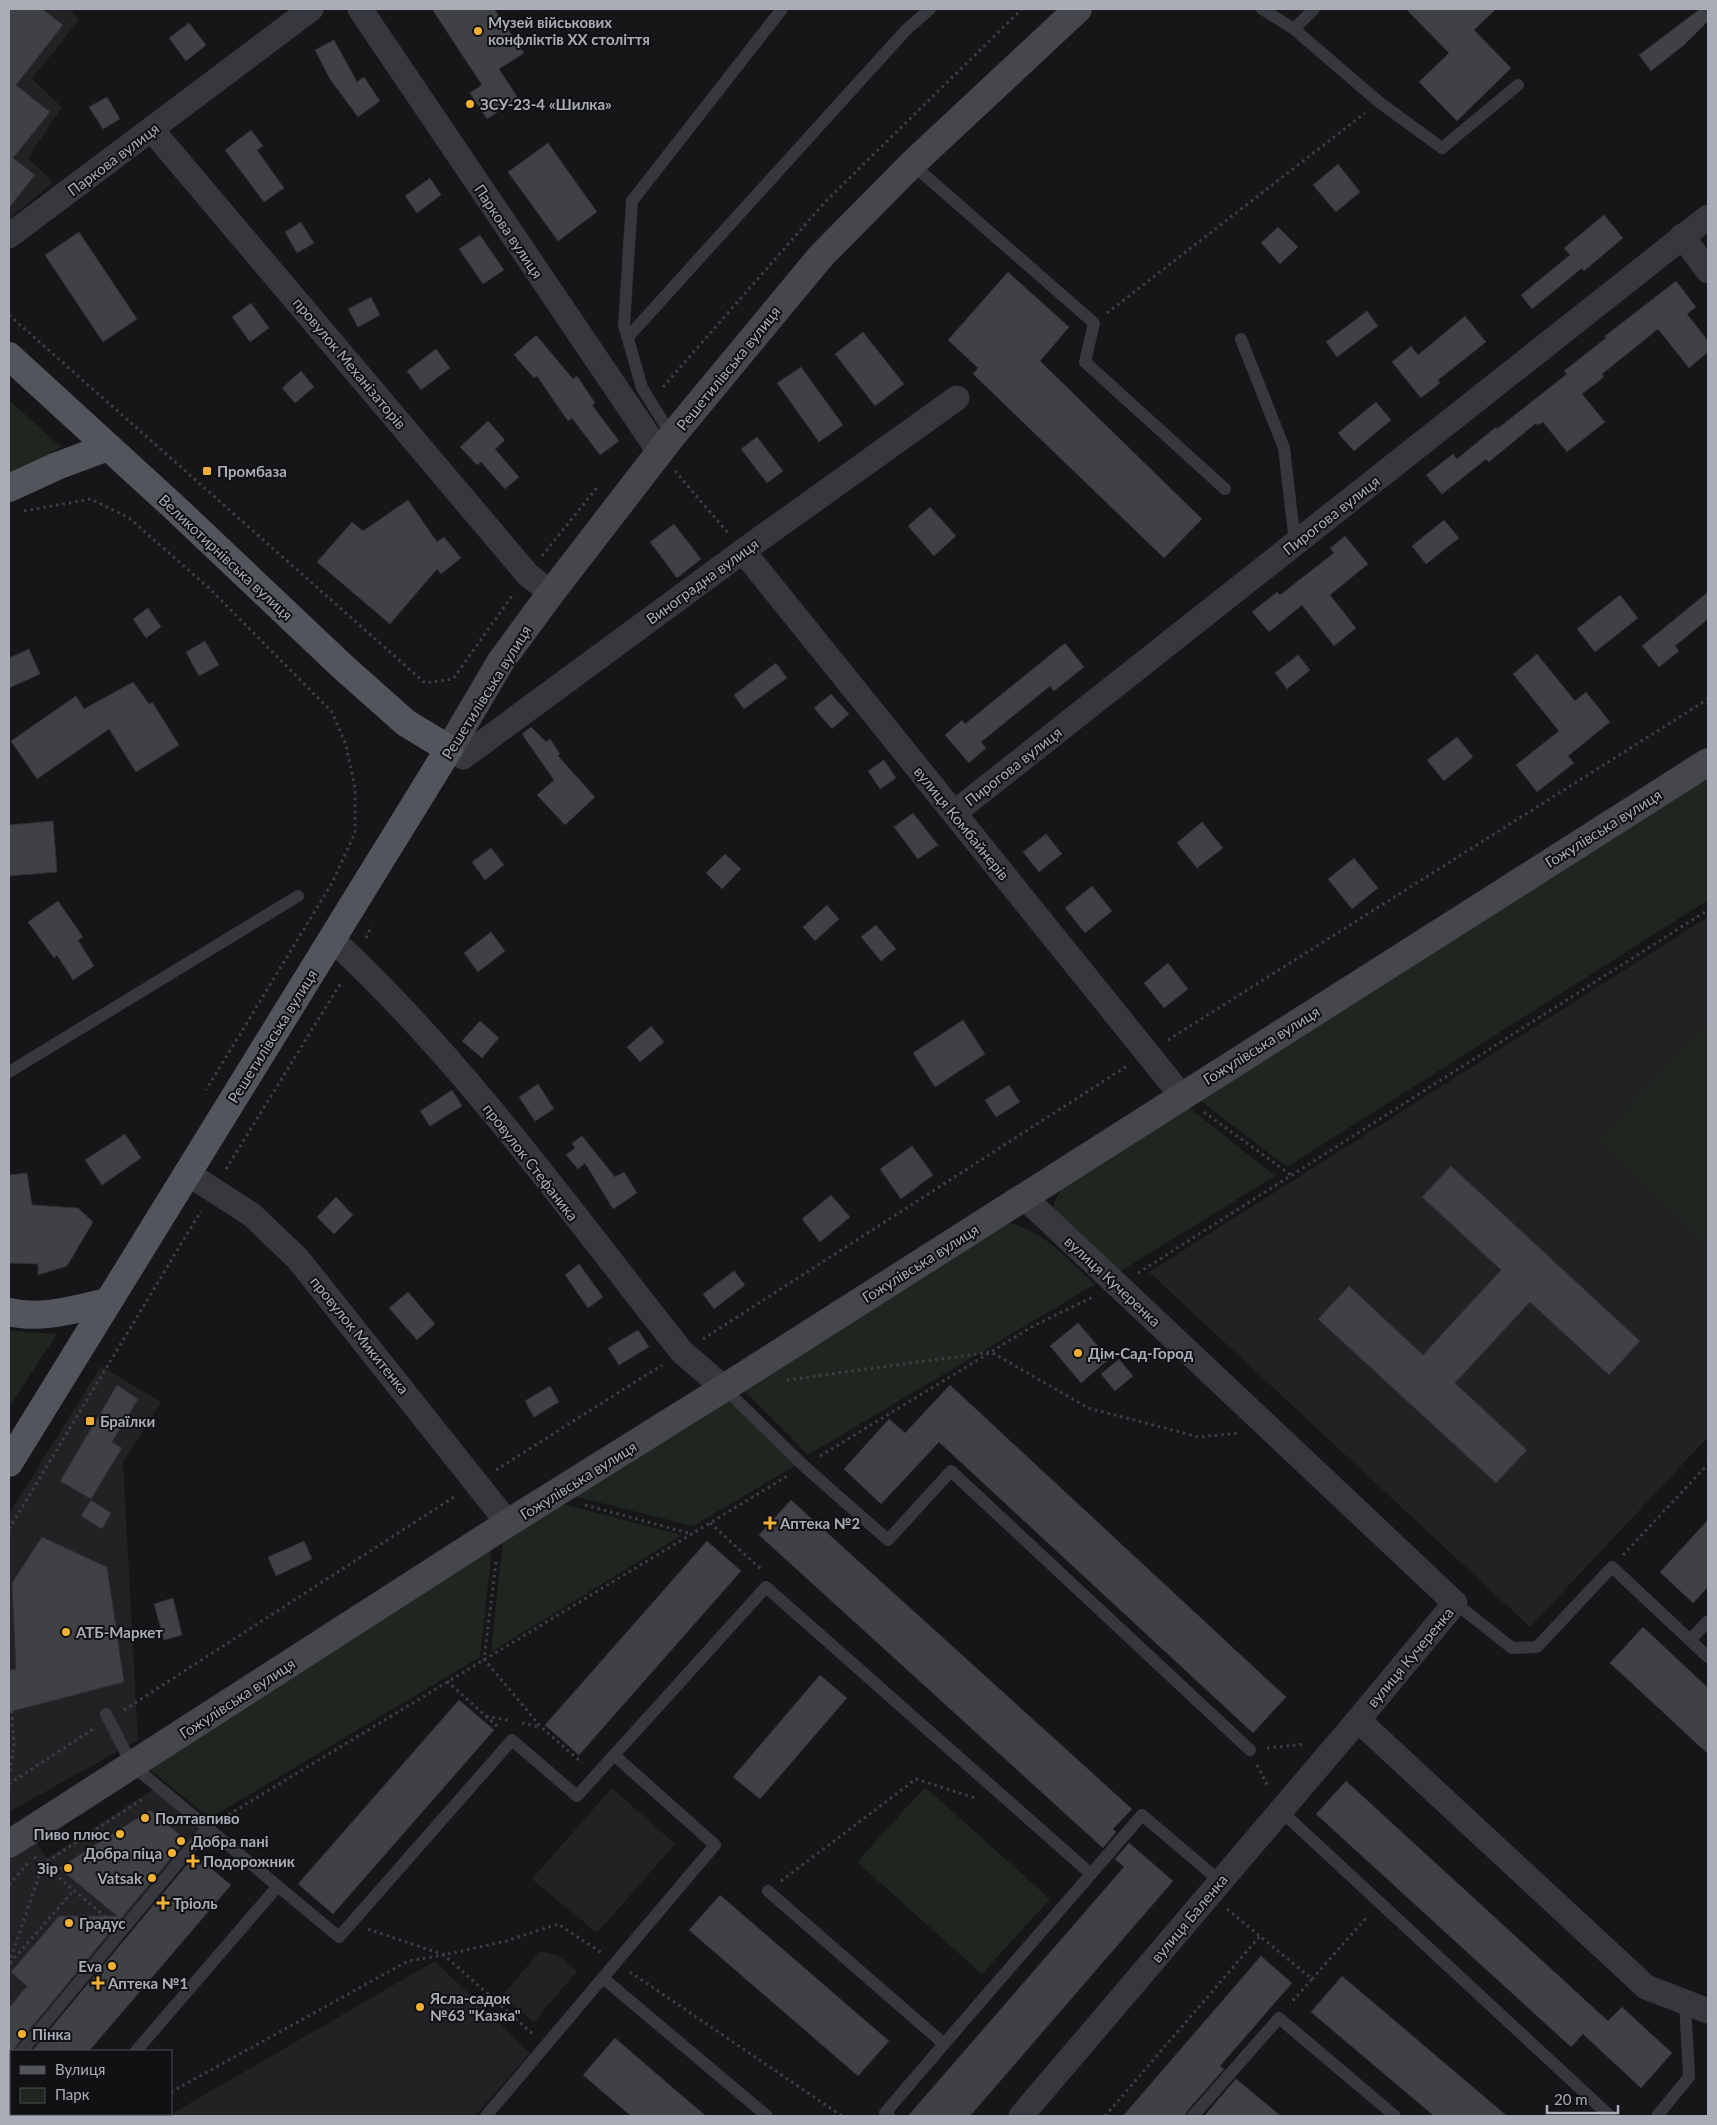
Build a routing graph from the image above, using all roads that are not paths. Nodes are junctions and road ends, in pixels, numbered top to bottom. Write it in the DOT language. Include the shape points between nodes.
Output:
graph roads {
  1 [pos="312,9"];
  2 [pos="360,9"];
  3 [pos="782,9"];
  4 [pos="930,9"];
  5 [pos="1078,9"];
  6 [pos="1262,9"];
  7 [pos="1314,9"];
  8 [pos="1294,29"];
  9 [pos="1518,85"];
  10 [pos="152,130"];
  11 [pos="912,164"];
  12 [pos="1708,217"];
  13 [pos="9,236"];
  14 [pos="1682,236"];
  15 [pos="1708,271"];
  16 [pos="628,336"];
  17 [pos="1241,339"];
  18 [pos="9,356"];
  19 [pos="957,398"];
  20 [pos="666,445"];
  21 [pos="108,447"];
  22 [pos="1225,489"];
  23 [pos="13,500"];
  24 [pos="1295,543"];
  25 [pos="743,551"];
  26 [pos="551,593"];
  27 [pos="449,748"];
  28 [pos="1708,762"];
  29 [pos="954,813"];
  30 [pos="298,896"];
  31 [pos="332,939"];
  32 [pos="9,1072"];
  33 [pos="1181,1096"];
  34 [pos="187,1173"];
  35 [pos="1024,1197"];
  36 [pos="108,1302"];
  37 [pos="9,1312"];
  38 [pos="724,1388"];
  39 [pos="9,1463"];
  40 [pos="504,1526"];
  41 [pos="1455,1602"];
  42 [pos="1708,1621"];
  43 [pos="1690,1640"];
  44 [pos="1708,1657"];
  45 [pos="107,1717"];
  46 [pos="1358,1720"];
  47 [pos="1250,1750"];
  48 [pos="614,1755"];
  49 [pos="132,1765"];
  50 [pos="1281,1811"];
  51 [pos="208,1827"];
  52 [pos="9,1844"];
  53 [pos="1091,1874"];
  54 [pos="278,1886"];
  55 [pos="1215,1888"];
  56 [pos="768,1891"];
  57 [pos="603,1978"];
  58 [pos="1685,2002"];
  59 [pos="1708,2011"];
  60 [pos="944,2044"];
  61 [pos="23,2050"];
  62 [pos="137,2050"];
  63 [pos="486,2116"];
  64 [pos="767,2116"];
  65 [pos="889,2116"];
  66 [pos="1021,2116"];
  67 [pos="1193,2116"];
  68 [pos="1395,2116"];
  69 [pos="1610,2116"];
  70 [pos="1656,2116"];
  1 -- 10 [label="street, Паркова вулиця"];
  2 -- 20 [label="street, Паркова вулиця"];
  3 -- 16 [label="lane" via="632,201 624,325"];
  4 -- 16 [label="lane" via="906,30"];
  5 -- 11 [label="street, Решетилівська вулиця"];
  6 -- 8 [label="lane"];
  7 -- 8 [label="lane"];
  8 -- 9 [label="lane" via="1379,102 1442,148"];
  10 -- 13 [label="street, Паркова вулиця"];
  10 -- 26 [label="street, провулок Механізаторів" via="528,575"];
  11 -- 20 [label="street, Решетилівська вулиця" via="821,256"];
  11 -- 22 [label="lane" via="1094,323 1085,362"];
  12 -- 14 [label="street, Пирогова вулиця"];
  14 -- 15 [label="street"];
  14 -- 24 [label="street, Пирогова вулиця"];
  16 -- 20 [label="lane" via="642,388"];
  17 -- 24 [label="lane" via="1284,448"];
  18 -- 21 [label="main road, Великотирнівська вулиця"];
  19 -- 25 [label="street, Виноградна вулиця"];
  20 -- 26 [label="street, Решетилівська вулиця"];
  21 -- 23 [label="main road" via="49,470"];
  21 -- 27 [label="main road, Великотирнівська вулиця" via="406,723"];
  24 -- 29 [label="street, Пирогова вулиця"];
  25 -- 27 [label="street, Виноградна вулиця" via="463,757"];
  25 -- 29 [label="street, вулиця Комбайнерів"];
  26 -- 27 [label="street, Решетилівська вулиця" via="502,661"];
  27 -- 31 [label="main road, Решетилівська вулиця"];
  28 -- 33 [label="street, Гожулівська вулиця"];
  29 -- 33 [label="street, вулиця Комбайнерів"];
  30 -- 32 [label="lane"];
  31 -- 34 [label="main road, Решетилівська вулиця"];
  31 -- 38 [label="street, провулок Стефаника" via="466,1080 682,1352"];
  33 -- 35 [label="street, Гожулівська вулиця"];
  34 -- 36 [label="main road, Решетилівська вулиця"];
  34 -- 40 [label="street, провулок Микитенка" via="252,1215 298,1259 477,1482"];
  35 -- 38 [label="street, Гожулівська вулиця"];
  35 -- 41 [label="street, вулиця Кучеренка"];
  36 -- 37 [label="main road" via="49,1315"];
  36 -- 39 [label="main road, Решетилівська вулиця"];
  38 -- 40 [label="street, Гожулівська вулиця"];
  38 -- 47 [label="lane" via="804,1466 888,1540 951,1471"];
  40 -- 49 [label="street, Гожулівська вулиця"];
  41 -- 43 [label="lane" via="1512,1648 1537,1647 1612,1567"];
  41 -- 46 [label="street, вулиця Кучеренка"];
  42 -- 43 [label="lane"];
  43 -- 44 [label="lane"];
  45 -- 49 [label="lane"];
  46 -- 50 [label="street, вулиця Баленка"];
  46 -- 58 [label="street, вулиця Кучеренка" via="1646,1987"];
  48 -- 53 [label="lane" via="766,1587"];
  48 -- 54 [label="lane" via="577,1796 512,1740 338,1937"];
  48 -- 57 [label="lane" via="715,1845"];
  49 -- 51 [label="lane"];
  49 -- 52 [label="street, Гожулівська вулиця"];
  50 -- 55 [label="street, вулиця Баленка"];
  50 -- 69 [label="lane"];
  51 -- 54 [label="lane"];
  51 -- 61 [label="lane"];
  53 -- 55 [label="lane" via="1142,1815"];
  53 -- 60 [label="lane"];
  54 -- 62 [label="lane"];
  55 -- 66 [label="street, вулиця Баленка"];
  56 -- 60 [label="lane"];
  57 -- 63 [label="lane"];
  57 -- 64 [label="lane"];
  58 -- 59 [label="street, вулиця Кучеренка"];
  58 -- 70 [label="lane" via="1688,2077"];
  60 -- 65 [label="lane" via="885,2113"];
  67 -- 68 [label="lane" via="1279,2018"];
}
